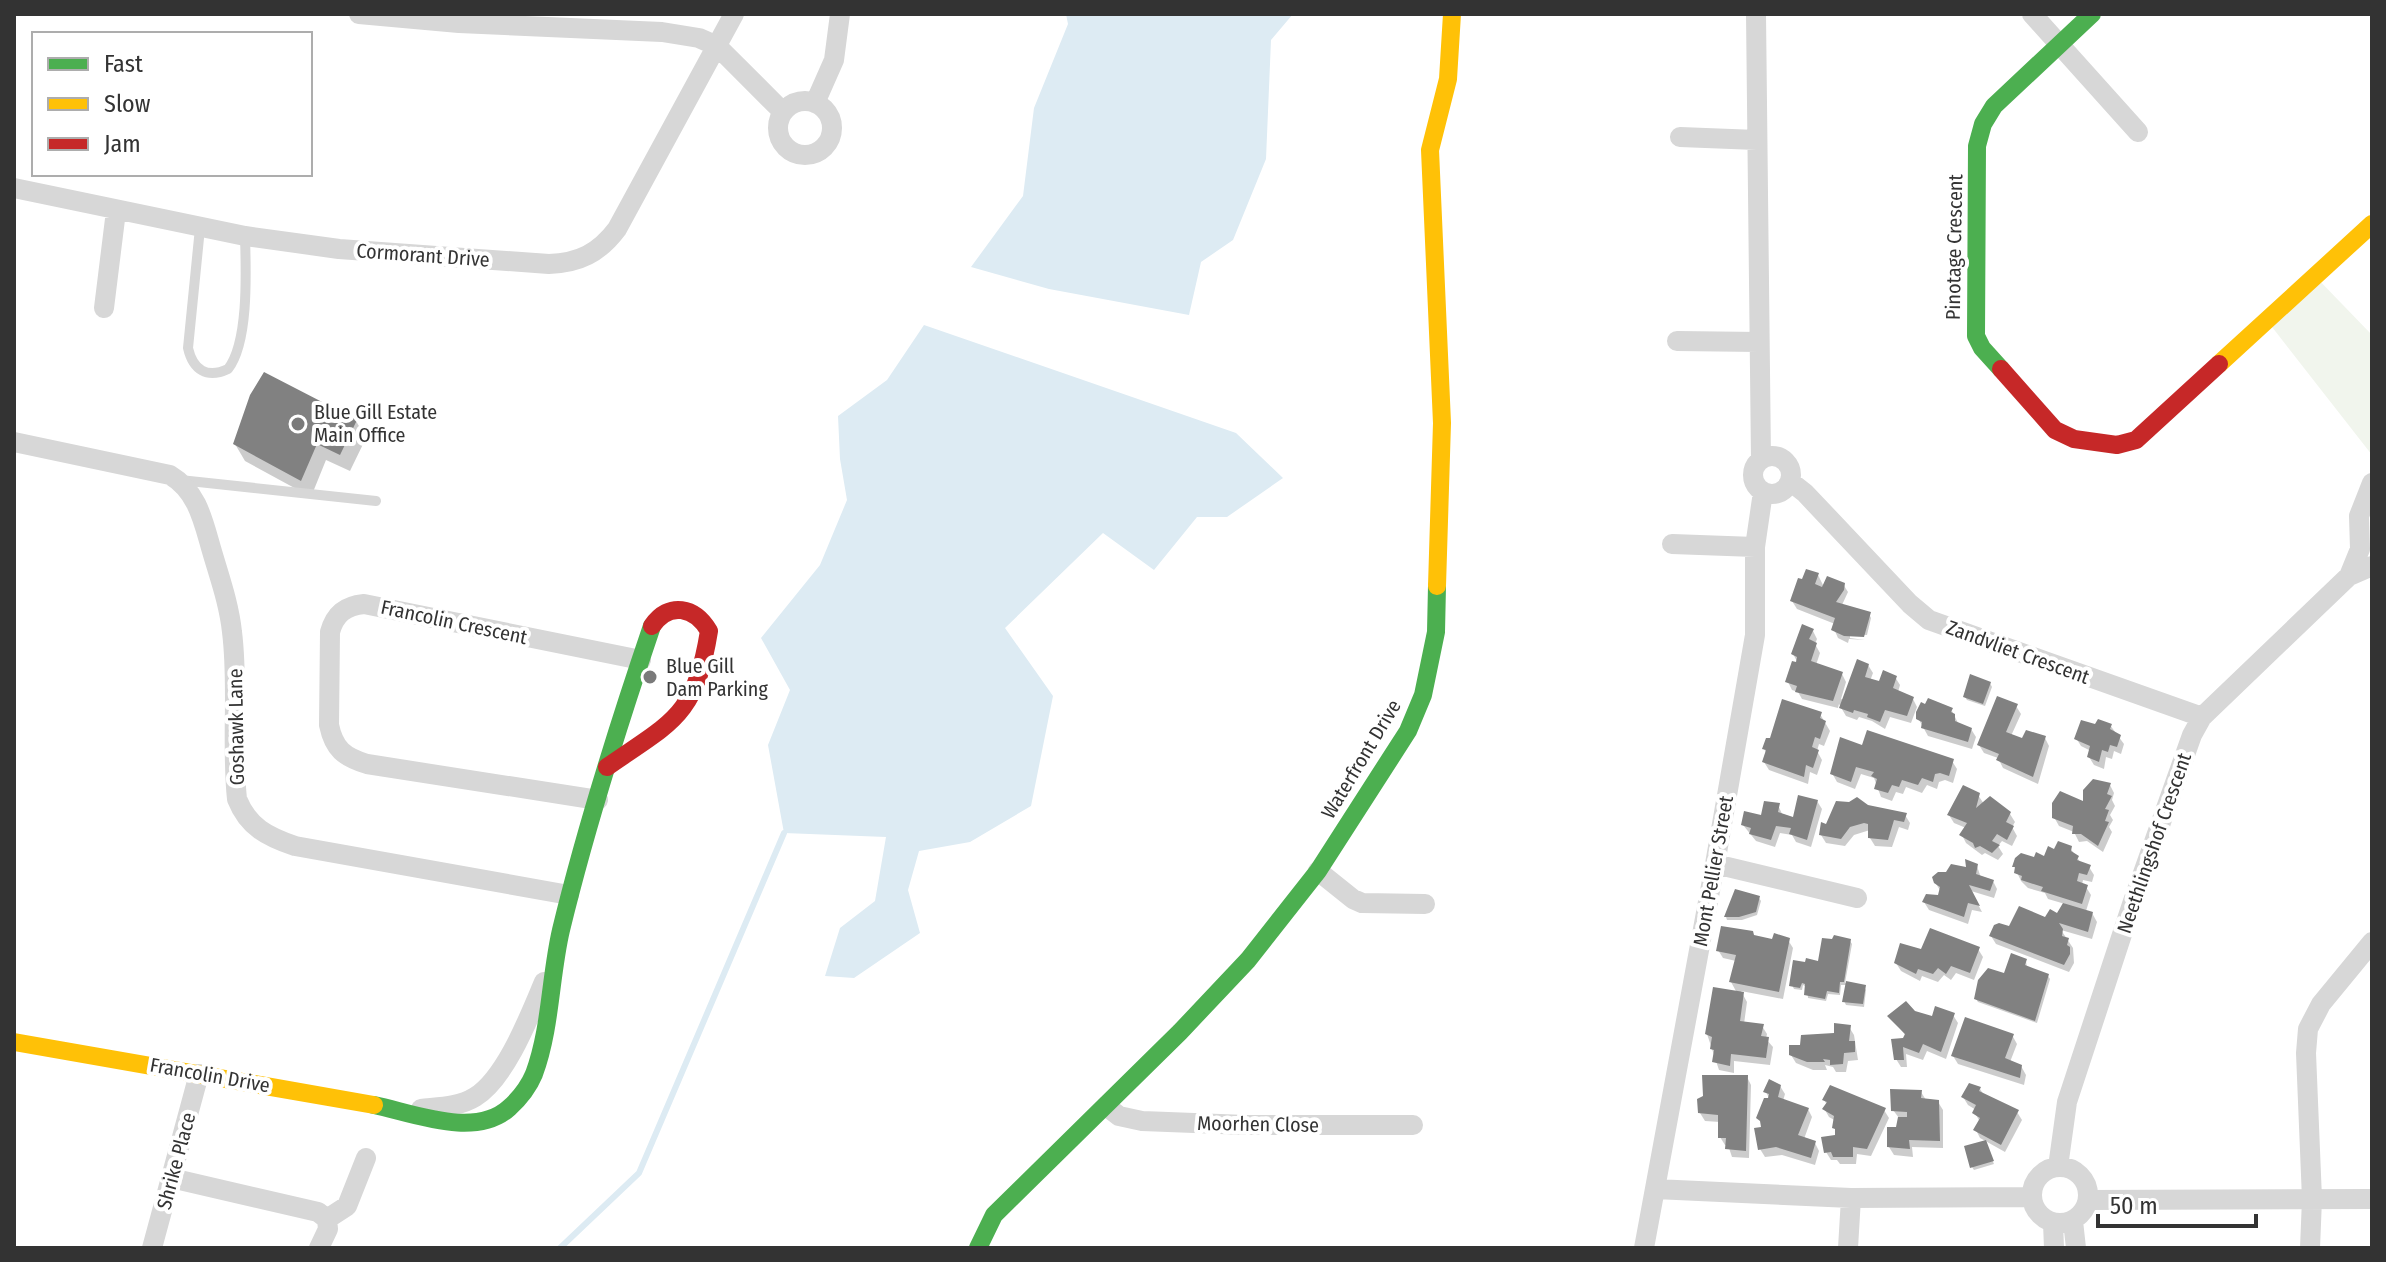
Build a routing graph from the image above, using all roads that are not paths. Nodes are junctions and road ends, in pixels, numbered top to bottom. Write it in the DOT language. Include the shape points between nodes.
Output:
graph roads {
  1 [pos="359,14"];
  2 [pos="734,14"];
  3 [pos="840,14"];
  4 [pos="1452,14"];
  5 [pos="1756,14"];
  6 [pos="2032,14"];
  7 [pos="2092,14"];
  8 [pos="2059,45"];
  9 [pos="717,46"];
  10 [pos="815,103"];
  11 [pos="783,112"];
  12 [pos="2138,132"];
  13 [pos="1680,137"];
  14 [pos="1757,140"];
  15 [pos="14,188"];
  16 [pos="116,211"];
  17 [pos="2372,224"];
  18 [pos="200,228"];
  19 [pos="245,236"];
  20 [pos="104,308"];
  21 [pos="1677,341"];
  22 [pos="1759,342"];
  23 [pos="14,442"];
  24 [pos="1761,460"];
  25 [pos="178,480"];
  26 [pos="1791,482"];
  27 [pos="2372,483"];
  28 [pos="1763,492"];
  29 [pos="376,501"];
  30 [pos="1672,544"];
  31 [pos="1755,547"];
  32 [pos="2372,566"];
  33 [pos="2349,576"];
  34 [pos="641,660"];
  35 [pos="2202,717"];
  36 [pos="607,767"];
  37 [pos="598,800"];
  38 [pos="1715,864"];
  39 [pos="1318,871"];
  40 [pos="569,895"];
  41 [pos="1857,898"];
  42 [pos="1425,904"];
  43 [pos="2372,942"];
  44 [pos="554,959"];
  45 [pos="14,1042"];
  46 [pos="199,1074"];
  47 [pos="1106,1106"];
  48 [pos="405,1110"];
  49 [pos="1413,1125"];
  50 [pos="366,1158"];
  51 [pos="2058,1167"];
  52 [pos="171,1178"];
  53 [pos="1655,1189"];
  54 [pos="2031,1197"];
  55 [pos="1851,1198"];
  56 [pos="2312,1199"];
  57 [pos="2372,1199"];
  58 [pos="2088,1200"];
  59 [pos="327,1219"];
  60 [pos="2063,1222"];
  61 [pos="152,1248"];
  62 [pos="319,1248"];
  63 [pos="978,1248"];
  64 [pos="1644,1248"];
  65 [pos="1848,1248"];
  66 [pos="2054,1248"];
  67 [pos="2076,1248"];
  68 [pos="2310,1248"];
  1 -- 9 [label="street" via="662,32"];
  2 -- 9 [label="street, Cormorant Drive"];
  3 -- 10 [label="street" via="834,60"];
  4 -- 39 [label="street, Waterfront Drive" via="1448,79 1430,150 1442,423 1433,655 1408,731"];
  5 -- 14 [label="street"];
  6 -- 8 [label="street"];
  7 -- 8 [label="street, Pinotage Crescent"];
  8 -- 12 [label="street"];
  8 -- 17 [label="street, Pinotage Crescent" via="1994,106 1983,124 1977,146 1974,329 1982,348 2055,430 2074,439 2117,445 2136,440"];
  9 -- 11 [label="street"];
  9 -- 19 [label="street, Cormorant Drive" via="617,229 585,258 549,264 339,249"];
  10 -- 11 [label="street" via="792,104"];
  10 -- 11 [label="street" via="831,120 832,133 827,144 807,156 784,146 778,123"];
  13 -- 14 [label="street"];
  14 -- 22 [label="street"];
  15 -- 16 [label="street, Cormorant Drive"];
  16 -- 18 [label="street, Cormorant Drive"];
  16 -- 20 [label="street"];
  18 -- 19 [label="street, Cormorant Drive"];
  18 -- 19 [label="lane" via="188,348 193,365 210,374 228,369 237,352 246,291"];
  21 -- 22 [label="street"];
  22 -- 24 [label="street"];
  23 -- 25 [label="street"];
  24 -- 26 [label="street" via="1784,460"];
  24 -- 28 [label="street" via="1753,476"];
  25 -- 29 [label="lane"];
  25 -- 40 [label="street, Goshawk Lane" via="197,505 230,614 237,799 246,818 265,834 295,846"];
  26 -- 28 [label="street" via="1778,494"];
  26 -- 35 [label="street, Zandvliet Crescent" via="1929,620"];
  27 -- 33 [label="street" via="2359,516 2360,549"];
  28 -- 31 [label="street, Mont Pellier Street"];
  30 -- 31 [label="street"];
  31 -- 38 [label="street, Mont Pellier Street" via="1755,635"];
  32 -- 33 [label="street, Neethlingshof Crescent"];
  33 -- 35 [label="street, Neethlingshof Crescent"];
  34 -- 36 [label="street, Francolin Drive"];
  34 -- 36 [label="street, Francolin Drive" via="653,624 665,611 693,611 706,624 705,651 686,706"];
  34 -- 37 [label="street, Francolin Crescent" via="364,604 346,608 333,622 329,725 342,753 367,764"];
  35 -- 51 [label="street, Neethlingshof Crescent" via="2132,904 2067,1102"];
  36 -- 37 [label="street, Francolin Drive"];
  37 -- 40 [label="street, Francolin Drive"];
  38 -- 41 [label="street"];
  38 -- 53 [label="street, Mont Pellier Street"];
  39 -- 42 [label="street" via="1362,903"];
  39 -- 47 [label="street, Waterfront Drive" via="1248,960"];
  40 -- 44 [label="street, Francolin Drive"];
  43 -- 56 [label="street" via="2321,1004 2308,1029"];
  44 -- 48 [label="street, Francolin Drive" via="521,1033 484,1090 464,1103"];
  44 -- 48 [label="street, Francolin Drive" via="534,1073 518,1100 490,1119 471,1123"];
  45 -- 46 [label="street, Francolin Drive"];
  46 -- 48 [label="street, Francolin Drive"];
  46 -- 52 [label="street, Shrike Place"];
  47 -- 49 [label="street, Moorhen Close" via="1119,1116 1142,1121"];
  47 -- 63 [label="street, Waterfront Drive" via="994,1215"];
  50 -- 59 [label="street" via="347,1206"];
  51 -- 54 [label="street" via="2038,1176"];
  51 -- 58 [label="street" via="2081,1176"];
  52 -- 59 [label="street" via="306,1207"];
  52 -- 61 [label="street, Shrike Place"];
  53 -- 55 [label="street"];
  53 -- 64 [label="street, Mont Pellier Street"];
  54 -- 55 [label="street"];
  54 -- 60 [label="street" via="2042,1217"];
  55 -- 65 [label="street"];
  56 -- 57 [label="street"];
  56 -- 58 [label="street"];
  56 -- 68 [label="street"];
  58 -- 60 [label="street" via="2080,1215"];
  59 -- 62 [label="street"];
  60 -- 66 [label="street"];
  60 -- 67 [label="street"];
}
